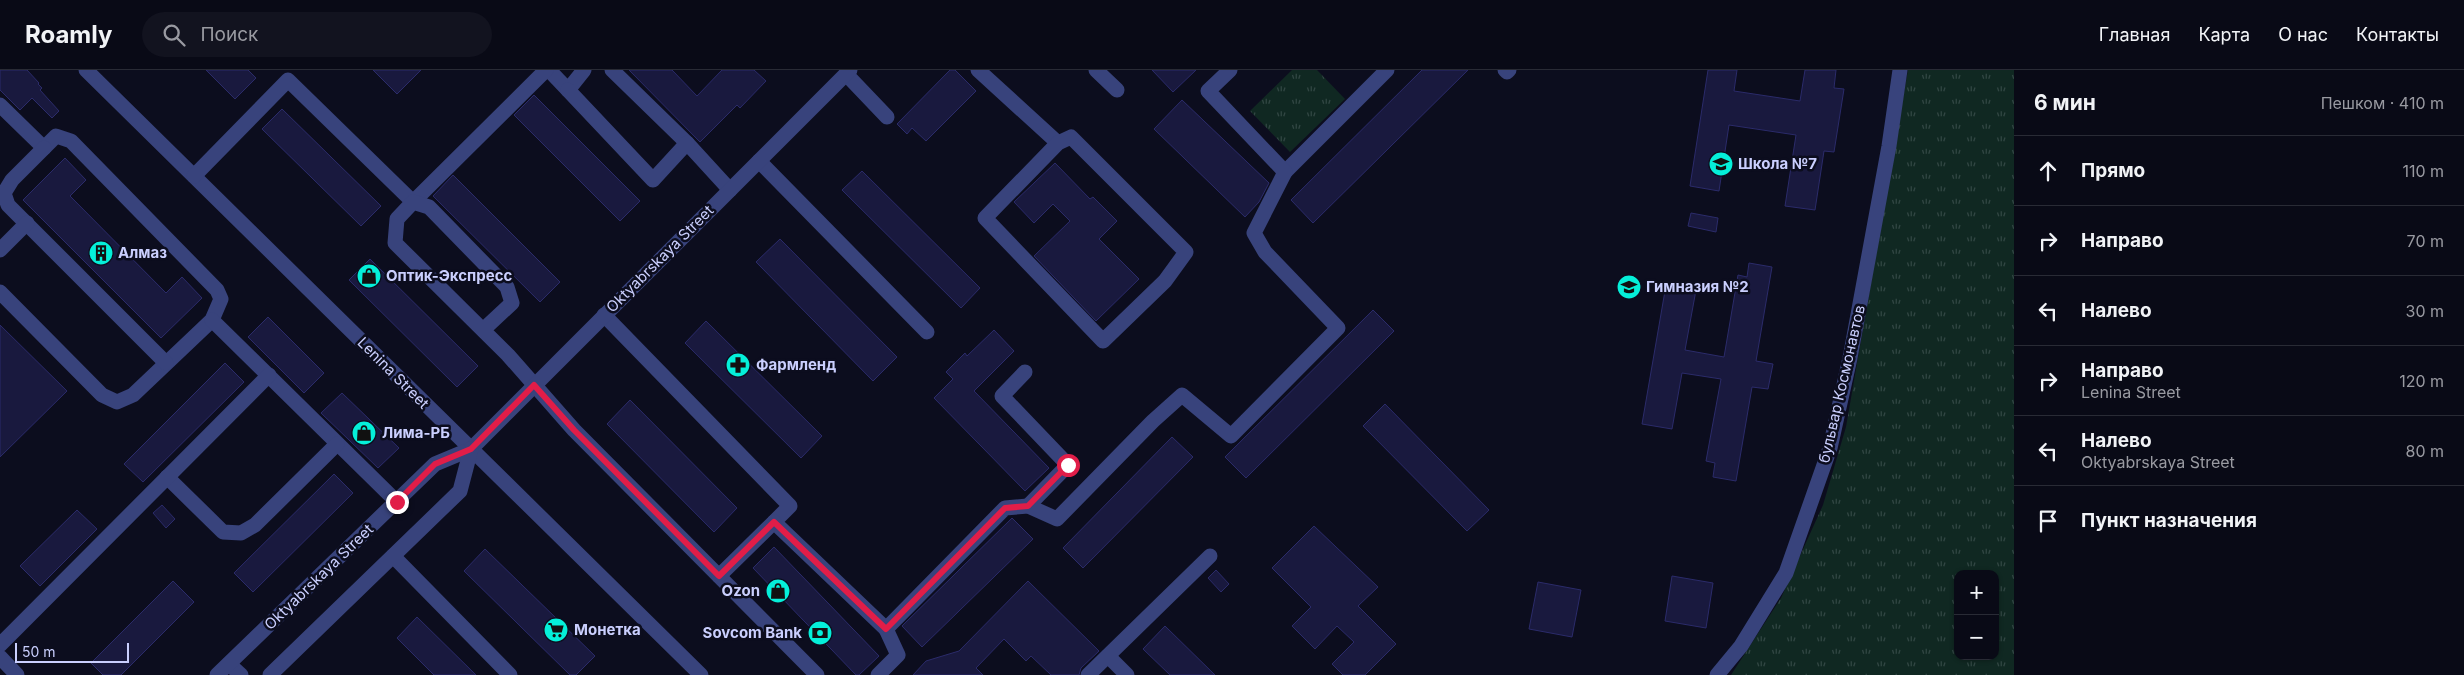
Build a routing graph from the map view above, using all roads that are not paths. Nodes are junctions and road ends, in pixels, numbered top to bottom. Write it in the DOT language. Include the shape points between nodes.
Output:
graph roads {
  1 [pos="86,70"];
  2 [pos="548,70"];
  3 [pos="584,70"];
  4 [pos="612,70"];
  5 [pos="978,70"];
  6 [pos="1096,70"];
  7 [pos="1230,70"];
  8 [pos="1387,70"];
  9 [pos="1505,70"];
  10 [pos="1509,70"];
  11 [pos="1900,70"];
  12 [pos="848,72"];
  13 [pos="282,75"];
  14 [pos="568,90"];
  15 [pos="1117,90"];
  16 [pos="0,105"];
  17 [pos="887,117"];
  18 [pos="687,143"];
  19 [pos="1058,143"];
  20 [pos="44,148"];
  21 [pos="759,162"];
  22 [pos="1285,172"];
  23 [pos="194,176"];
  24 [pos="730,190"];
  25 [pos="413,202"];
  26 [pos="27,224"];
  27 [pos="0,250"];
  28 [pos="0,292"];
  29 [pos="604,316"];
  30 [pos="212,320"];
  31 [pos="484,330"];
  32 [pos="927,332"];
  33 [pos="166,363"];
  34 [pos="1025,372"];
  35 [pos="269,375"];
  36 [pos="534,385"];
  37 [pos="337,444"];
  38 [pos="471,449"];
  39 [pos="168,477"];
  40 [pos="397,502"];
  41 [pos="1028,506"];
  42 [pos="774,522"];
  43 [pos="393,556"];
  44 [pos="1210,556"];
  45 [pos="719,576"];
  46 [pos="886,629"];
  47 [pos="0,645"];
  48 [pos="1108,656"];
  49 [pos="0,657"];
  50 [pos="229,664"];
  51 [pos="17,675"];
  52 [pos="218,675"];
  53 [pos="241,675"];
  54 [pos="270,675"];
  55 [pos="510,675"];
  56 [pos="701,675"];
  57 [pos="817,675"];
  58 [pos="878,675"];
  59 [pos="1088,675"];
  60 [pos="1128,675"];
  61 [pos="1717,675"];
  1 -- 23 [label="street, Lenina Street"];
  2 -- 14 [label="street"];
  2 -- 25 [label="street"];
  3 -- 14 [label="street"];
  4 -- 18 [label="street"];
  5 -- 19 [label="street"];
  6 -- 15 [label="street"];
  7 -- 22 [label="street" via="1208,91"];
  8 -- 22 [label="street"];
  9 -- 10 [label="street"];
  11 -- 61 [label="street, бульвар Космонавтов" via="1889,146 1830,448 1786,573 1741,646"];
  12 -- 17 [label="street"];
  12 -- 21 [label="street, Oktyabrskaya Street"];
  13 -- 23 [label="street"];
  13 -- 25 [label="street"];
  14 -- 18 [label="street" via="653,180"];
  16 -- 20 [label="street"];
  18 -- 24 [label="street"];
  19 -- 19 [label="street" via="1071,137 1186,252 1165,282 1103,341 985,218"];
  20 -- 26 [label="street" via="12,180 4,193 8,205"];
  20 -- 30 [label="street" via="56,136 70,141 217,290 221,300"];
  21 -- 24 [label="street, Oktyabrskaya Street"];
  21 -- 32 [label="street"];
  22 -- 41 [label="street" via="1254,233 1265,252 1338,328 1231,436 1182,395 1057,519"];
  23 -- 38 [label="street, Lenina Street"];
  24 -- 29 [label="street, Oktyabrskaya Street"];
  25 -- 31 [label="street" via="397,219 394,243"];
  25 -- 31 [label="street" via="428,207 507,287 512,303"];
  26 -- 27 [label="street"];
  26 -- 33 [label="street"];
  28 -- 33 [label="street" via="102,395 116,402 133,395"];
  29 -- 36 [label="street, Oktyabrskaya Street"];
  29 -- 42 [label="street" via="790,506"];
  30 -- 33 [label="street"];
  30 -- 35 [label="street"];
  31 -- 36 [label="street"];
  34 -- 41 [label="street" via="1002,396 1068,465"];
  35 -- 37 [label="street"];
  35 -- 39 [label="street"];
  36 -- 38 [label="street, Oktyabrskaya Street"];
  36 -- 45 [label="street" via="574,430"];
  37 -- 39 [label="street" via="255,526 241,533 223,532"];
  37 -- 40 [label="street"];
  38 -- 40 [label="street, Oktyabrskaya Street" via="435,464"];
  38 -- 43 [label="street, Oktyabrskaya Street" via="460,491"];
  38 -- 56 [label="street, Lenina Street"];
  39 -- 47 [label="street"];
  40 -- 50 [label="street, Oktyabrskaya Street"];
  41 -- 46 [label="street" via="1005,508"];
  42 -- 45 [label="street"];
  42 -- 46 [label="street"];
  43 -- 54 [label="street, Oktyabrskaya Street"];
  43 -- 55 [label="street"];
  44 -- 48 [label="street"];
  45 -- 57 [label="street"];
  46 -- 58 [label="street" via="898,655"];
  48 -- 59 [label="street"];
  48 -- 60 [label="street"];
  49 -- 51 [label="street"];
  50 -- 52 [label="street, Oktyabrskaya Street"];
  50 -- 53 [label="street"];
}
